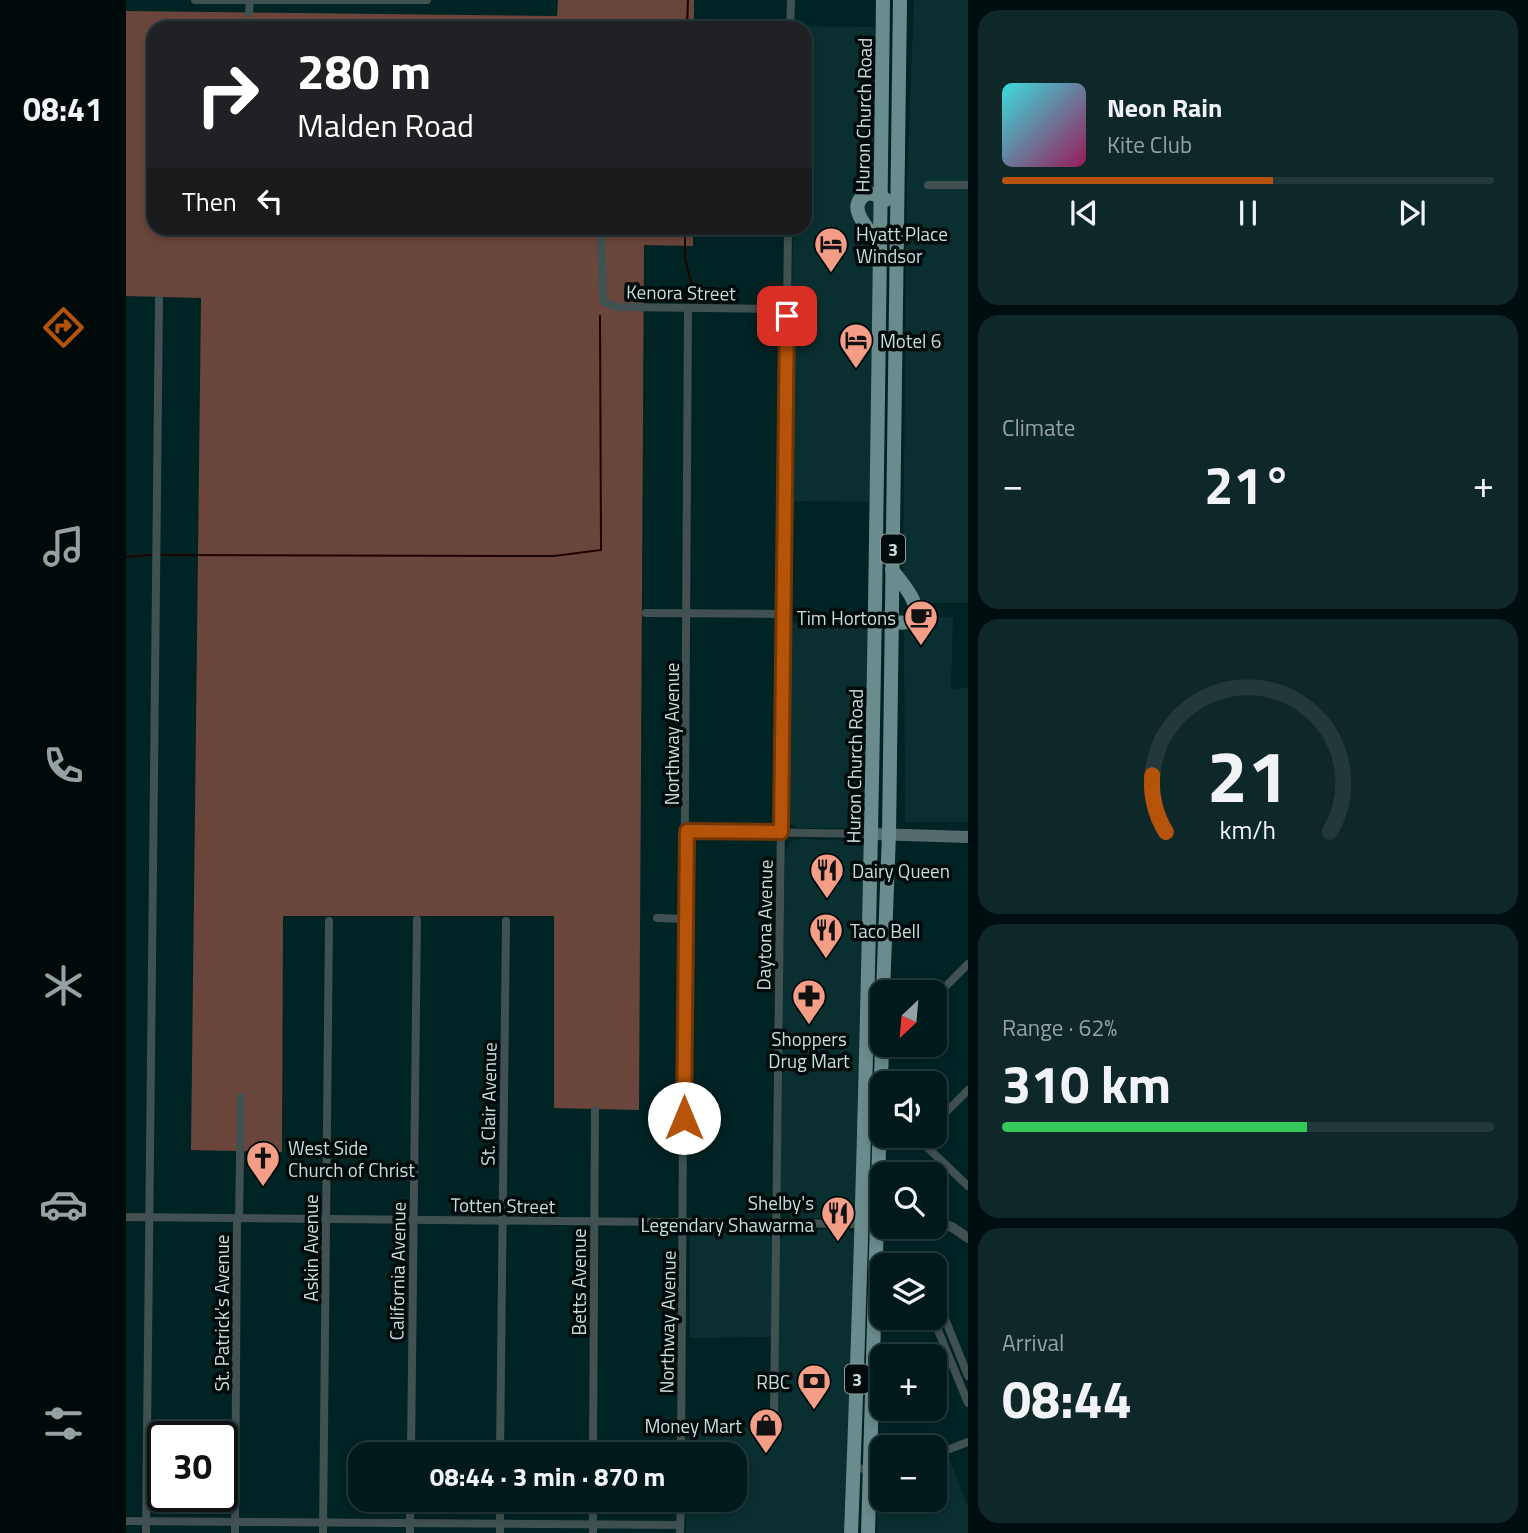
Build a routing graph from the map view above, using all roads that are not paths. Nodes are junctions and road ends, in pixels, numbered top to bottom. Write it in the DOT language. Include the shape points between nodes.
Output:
graph roads {
  1 [pos="195,0"];
  2 [pos="250,0"];
  3 [pos="338,0"];
  4 [pos="790,0"];
  5 [pos="883,0"];
  6 [pos="900,0"];
  7 [pos="427,1"];
  8 [pos="249,13"];
  9 [pos="790,21"];
  10 [pos="928,185"];
  11 [pos="968,185"];
  12 [pos="881,196"];
  13 [pos="897,227"];
  14 [pos="601,235"];
  15 [pos="788,235"];
  16 [pos="880,246"];
  17 [pos="159,299"];
  18 [pos="688,308"];
  19 [pos="787,309"];
  20 [pos="892,570"];
  21 [pos="876,612"];
  22 [pos="646,613"];
  23 [pos="688,613"];
  24 [pos="784,614"];
  25 [pos="892,621"];
  26 [pos="687,831"];
  27 [pos="781,832"];
  28 [pos="873,834"];
  29 [pos="889,834"];
  30 [pos="968,836"];
  31 [pos="657,918"];
  32 [pos="686,919"];
  33 [pos="417,920"];
  34 [pos="329,921"];
  35 [pos="506,921"];
  36 [pos="968,964"];
  37 [pos="883,980"];
  38 [pos="947,985"];
  39 [pos="882,1057"];
  40 [pos="968,1090"];
  41 [pos="241,1097"];
  42 [pos="594,1110"];
  43 [pos="947,1111"];
  44 [pos="928,1148"];
  45 [pos="881,1162"];
  46 [pos="968,1186"];
  47 [pos="126,1217"];
  48 [pos="150,1217"];
  49 [pos="238,1219"];
  50 [pos="326,1219"];
  51 [pos="414,1220"];
  52 [pos="503,1221"];
  53 [pos="594,1222"];
  54 [pos="684,1223"];
  55 [pos="776,1223"];
  56 [pos="863,1224"];
  57 [pos="870,1224"];
  58 [pos="947,1226"];
  59 [pos="967,1235"];
  60 [pos="880,1239"];
  61 [pos="947,1324"];
  62 [pos="938,1330"];
  63 [pos="968,1376"];
  64 [pos="968,1403"];
  65 [pos="774,1413"];
  66 [pos="877,1435"];
  67 [pos="411,1442"];
  68 [pos="500,1442"];
  69 [pos="593,1442"];
  70 [pos="681,1442"];
  71 [pos="968,1442"];
  72 [pos="947,1450"];
  73 [pos="853,1468"];
  74 [pos="870,1469"];
  75 [pos="871,1512"];
  76 [pos="126,1521"];
  77 [pos="146,1521"];
  78 [pos="235,1522"];
  79 [pos="323,1523"];
  80 [pos="410,1528"];
  81 [pos="500,1529"];
  82 [pos="593,1529"];
  83 [pos="680,1529"];
  84 [pos="146,1533"];
  85 [pos="235,1533"];
  86 [pos="323,1533"];
  87 [pos="851,1533"];
  88 [pos="869,1533"];
  1 -- 2 [label="street"];
  2 -- 3 [label="street"];
  2 -- 8 [label="street"];
  3 -- 7 [label="street"];
  4 -- 9 [label="street"];
  5 -- 12 [label="highway, Huron Church Road / 3"];
  6 -- 13 [label="highway, Huron Church Road / 3"];
  10 -- 11 [label="street"];
  12 -- 13 [label="highway" via="892,208"];
  12 -- 16 [label="highway, Huron Church Road / 3"];
  12 -- 16 [label="highway" via="864,195 857,208"];
  13 -- 20 [label="highway, Huron Church Road / 3"];
  14 -- 18 [label="street, Kenora Street" via="603,301 616,307"];
  15 -- 19 [label="street, Daytona Avenue"];
  16 -- 21 [label="highway, Huron Church Road / 3"];
  17 -- 48 [label="street"];
  18 -- 19 [label="street, Kenora Street"];
  18 -- 23 [label="street, Northway Avenue"];
  19 -- 24 [label="street, Daytona Avenue"];
  20 -- 25 [label="highway, Huron Church Road / 3"];
  20 -- 25 [label="highway" via="914,601 916,613 906,624"];
  21 -- 25 [label="highway"];
  21 -- 28 [label="highway, Huron Church Road / 3"];
  22 -- 23 [label="street"];
  23 -- 24 [label="street"];
  23 -- 26 [label="street, Northway Avenue"];
  24 -- 27 [label="street, Daytona Avenue"];
  25 -- 29 [label="highway, Huron Church Road / 3"];
  26 -- 27 [label="street"];
  26 -- 32 [label="street, Northway Avenue"];
  27 -- 28 [label="street"];
  27 -- 55 [label="street, Daytona Avenue"];
  28 -- 29 [label="main road"];
  28 -- 56 [label="highway, Huron Church Road / 3"];
  29 -- 30 [label="main road"];
  29 -- 37 [label="highway, Huron Church Road / 3"];
  31 -- 32 [label="street"];
  32 -- 54 [label="street, Northway Avenue"];
  33 -- 51 [label="street, California Avenue"];
  34 -- 50 [label="street, Askin Avenue"];
  35 -- 52 [label="street, St. Clair Avenue"];
  36 -- 38 [label="street"];
  39 -- 45 [label="highway, 3"];
  40 -- 43 [label="street"];
  41 -- 49 [label="street, St. Patrick's Avenue"];
  42 -- 53 [label="street, Betts Avenue"];
  44 -- 46 [label="street"];
  47 -- 48 [label="street, Totten Street"];
  48 -- 49 [label="street, Totten Street"];
  48 -- 77 [label="street"];
  49 -- 50 [label="street, Totten Street"];
  49 -- 78 [label="street, St. Patrick's Avenue"];
  50 -- 51 [label="street, Totten Street"];
  50 -- 79 [label="street, Askin Avenue"];
  51 -- 52 [label="street, Totten Street"];
  51 -- 67 [label="street, California Avenue"];
  52 -- 53 [label="street, Totten Street"];
  52 -- 68 [label="street, St. Clair Avenue"];
  53 -- 54 [label="street, Totten Street"];
  53 -- 69 [label="street, Betts Avenue"];
  54 -- 55 [label="street, Totten Street"];
  54 -- 70 [label="street, Northway Avenue"];
  55 -- 56 [label="street, Totten Street"];
  55 -- 65 [label="street, Daytona Avenue"];
  56 -- 57 [label="street, Totten Street"];
  56 -- 73 [label="highway, Huron Church Road / 3"];
  58 -- 59 [label="street"];
  60 -- 66 [label="highway, 3"];
  61 -- 63 [label="street"];
  62 -- 64 [label="street"];
  71 -- 72 [label="street"];
  73 -- 74 [label="street"];
  73 -- 87 [label="highway, Huron Church Road / 3"];
  75 -- 88 [label="highway, 3"];
  76 -- 77 [label="street"];
  77 -- 78 [label="street"];
  77 -- 84 [label="street"];
  78 -- 79 [label="street"];
  78 -- 85 [label="street, St. Patrick's Avenue"];
  79 -- 80 [label="street"];
  79 -- 86 [label="street, Askin Avenue"];
  80 -- 81 [label="street"];
  81 -- 82 [label="street"];
  82 -- 83 [label="street"];
}
